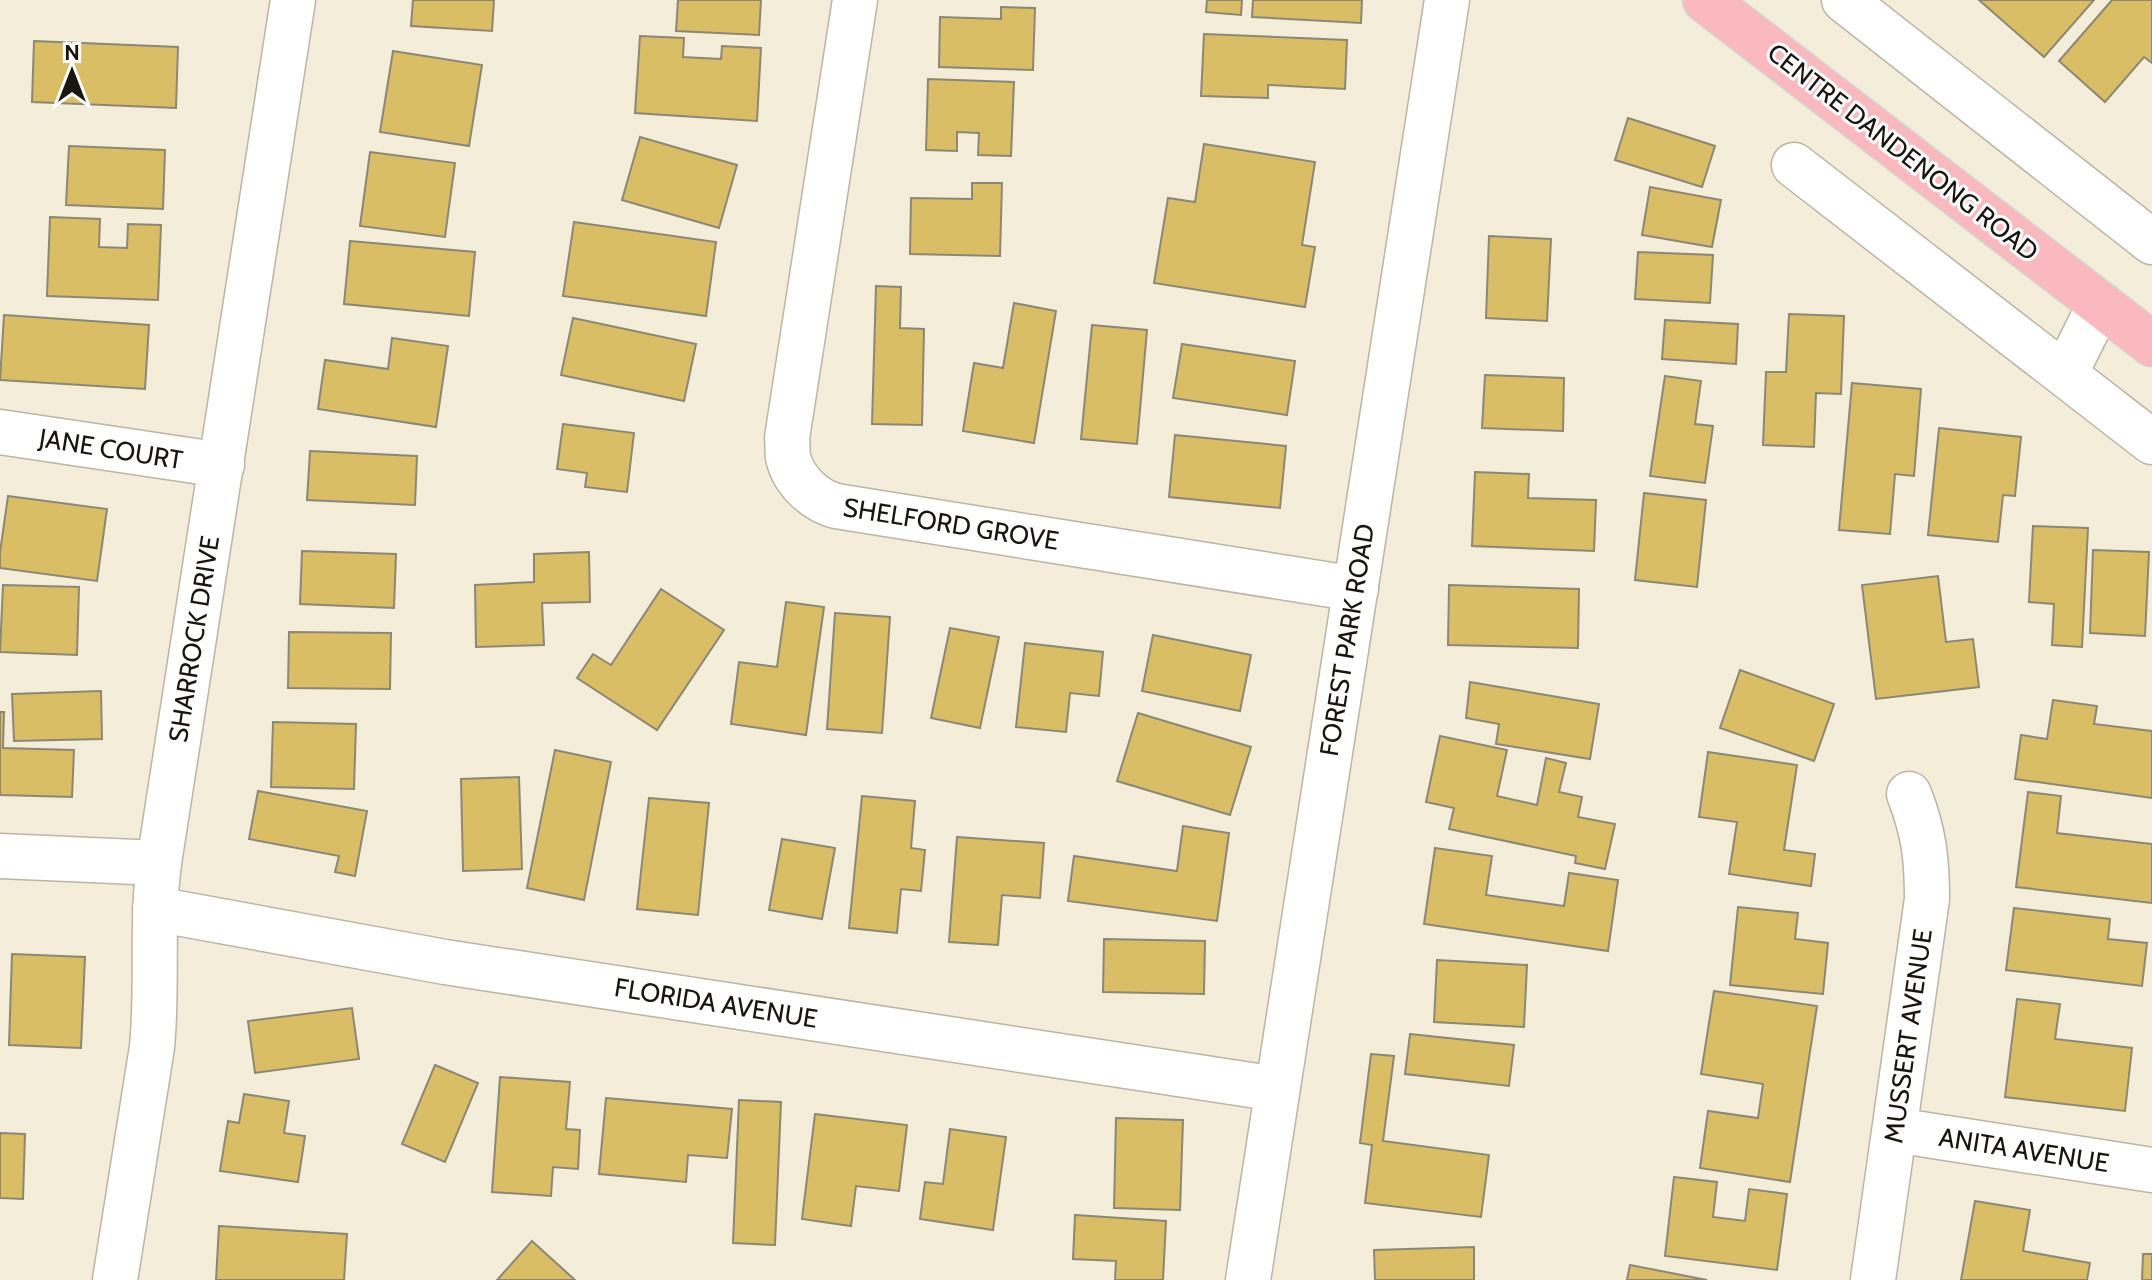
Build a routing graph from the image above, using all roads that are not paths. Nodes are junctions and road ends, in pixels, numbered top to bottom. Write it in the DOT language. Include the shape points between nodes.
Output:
graph roads {
  1 [pos="855,0"];
  2 [pos="1447,0"];
  3 [pos="1844,0"];
  4 [pos="286,1"];
  5 [pos="1724,6"];
  6 [pos="1794,165"];
  7 [pos="2152,242"];
  8 [pos="2100,304"];
  9 [pos="2152,344"];
  10 [pos="2065,374"];
  11 [pos="0,432"];
  12 [pos="2152,442"];
  13 [pos="222,465"];
  14 [pos="1356,589"];
  15 [pos="1909,794"];
  16 [pos="0,856"];
  17 [pos="159,863"];
  18 [pos="155,909"];
  19 [pos="1277,1089"];
  20 [pos="1895,1130"];
  21 [pos="2152,1170"];
  22 [pos="115,1280"];
  23 [pos="1248,1280"];
  24 [pos="1873,1280"];
  1 -- 14 [label="street, SHELFORD GROVE" via="787,438 788,458 806,489 836,506"];
  2 -- 14 [label="street, FOREST PARK ROAD"];
  3 -- 7 [label="street"];
  4 -- 13 [label="street, SHARROCK DRIVE"];
  5 -- 8 [label="main road, CENTRE DANDENONG ROAD"];
  6 -- 10 [label="street"];
  8 -- 9 [label="main road, CENTRE DANDENONG ROAD"];
  8 -- 10 [label="street"];
  10 -- 12 [label="street"];
  11 -- 13 [label="street, JANE COURT"];
  13 -- 17 [label="street, SHARROCK DRIVE"];
  14 -- 19 [label="street, FOREST PARK ROAD"];
  15 -- 20 [label="street, MUSSERT AVENUE" via="1927,863 1927,899"];
  16 -- 17 [label="street"];
  17 -- 18 [label="street, SHARROCK DRIVE"];
  18 -- 19 [label="street, FLORIDA AVENUE" via="445,962"];
  18 -- 22 [label="street, SHARROCK DRIVE" via="152,1047"];
  19 -- 23 [label="street, FOREST PARK ROAD"];
  20 -- 21 [label="street, ANITA AVENUE"];
  20 -- 24 [label="street, MUSSERT AVENUE"];
}
